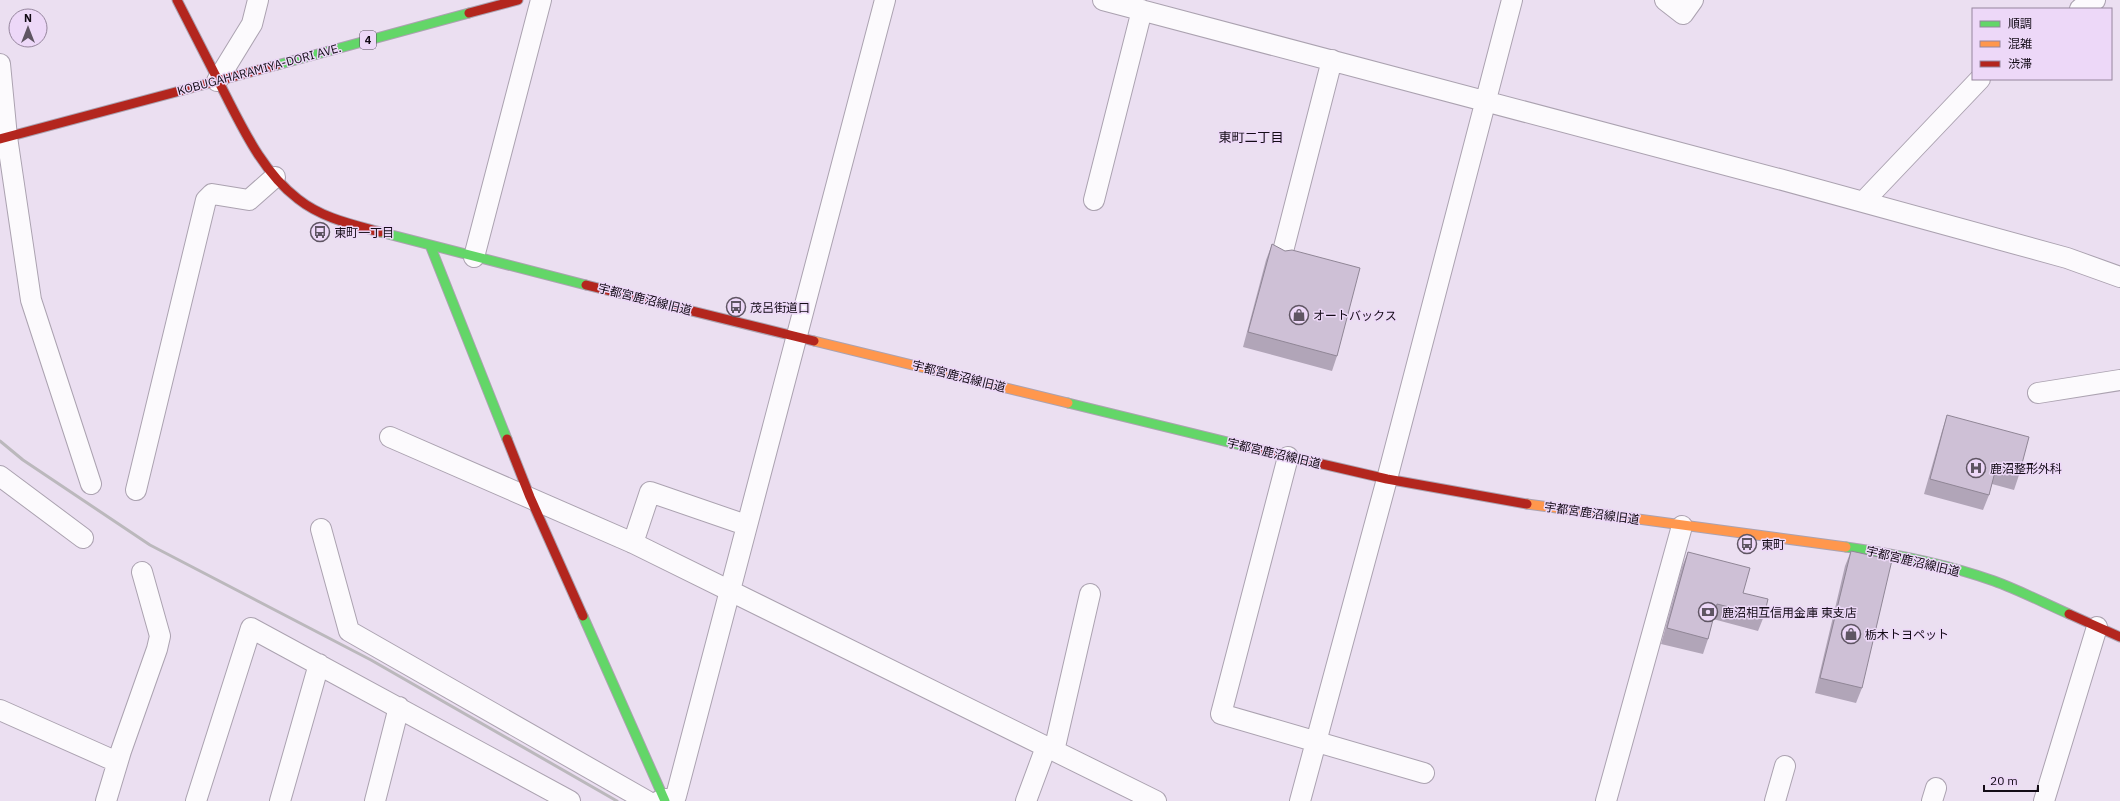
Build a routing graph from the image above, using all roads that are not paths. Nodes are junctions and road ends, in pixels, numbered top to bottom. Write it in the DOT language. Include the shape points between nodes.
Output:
graph roads {
  1 [pos="177,0"];
  2 [pos="258,0"];
  3 [pos="518,0"];
  4 [pos="540,0"];
  5 [pos="885,0"];
  6 [pos="1103,0"];
  7 [pos="1512,0"];
  8 [pos="1665,0"];
  9 [pos="1693,0"];
  10 [pos="2095,0"];
  11 [pos="2082,8"];
  12 [pos="1142,10"];
  13 [pos="1332,60"];
  14 [pos="0,64"];
  15 [pos="1979,80"];
  16 [pos="217,81"];
  17 [pos="1487,100"];
  18 [pos="3,138"];
  19 [pos="275,177"];
  20 [pos="1094,200"];
  21 [pos="1863,202"];
  22 [pos="430,245"];
  23 [pos="1282,254"];
  24 [pos="474,257"];
  25 [pos="2120,277"];
  26 [pos="797,336"];
  27 [pos="2120,380"];
  28 [pos="2038,393"];
  29 [pos="390,437"];
  30 [pos="1288,456"];
  31 [pos="0,476"];
  32 [pos="1387,479"];
  33 [pos="91,484"];
  34 [pos="136,490"];
  35 [pos="530,498"];
  36 [pos="746,525"];
  37 [pos="1682,526"];
  38 [pos="321,530"];
  39 [pos="83,538"];
  40 [pos="633,543"];
  41 [pos="142,572"];
  42 [pos="731,590"];
  43 [pos="1090,594"];
  44 [pos="2097,627"];
  45 [pos="2120,637"];
  46 [pos="319,664"];
  47 [pos="399,707"];
  48 [pos="0,710"];
  49 [pos="1314,742"];
  50 [pos="1050,749"];
  51 [pos="117,762"];
  52 [pos="1784,766"];
  53 [pos="1424,773"];
  54 [pos="1147,799"];
  55 [pos="106,801"];
  56 [pos="196,801"];
  57 [pos="280,801"];
  58 [pos="375,801"];
  59 [pos="570,801"];
  60 [pos="647,801"];
  61 [pos="659,801"];
  62 [pos="665,801"];
  63 [pos="1026,801"];
  64 [pos="1300,801"];
  65 [pos="1606,801"];
  66 [pos="1775,801"];
  67 [pos="2044,801"];
  1 -- 16 [label="street, 宇都宮鹿沼線旧道"];
  2 -- 16 [label="street" via="252,24"];
  3 -- 16 [label="street, KOBUGAHARAMIYA-DORI AVE. / 4"];
  4 -- 24 [label="street"];
  5 -- 26 [label="street"];
  6 -- 12 [label="street"];
  7 -- 17 [label="street"];
  8 -- 9 [label="street" via="1683,14"];
  10 -- 11 [label="street"];
  12 -- 13 [label="street"];
  12 -- 20 [label="street"];
  13 -- 17 [label="street"];
  13 -- 23 [label="street"];
  14 -- 18 [label="street"];
  15 -- 21 [label="street"];
  16 -- 18 [label="street, KOBUGAHARAMIYA-DORI AVE. / 4"];
  16 -- 19 [label="street, 宇都宮鹿沼線旧道" via="253,148"];
  17 -- 21 [label="street"];
  17 -- 32 [label="street"];
  18 -- 33 [label="street" via="31,300"];
  19 -- 22 [label="street, 宇都宮鹿沼線旧道" via="298,199 315,210 338,220"];
  19 -- 34 [label="street" via="248,200 212,194 206,200"];
  21 -- 25 [label="street" via="2067,258"];
  22 -- 24 [label="street, 宇都宮鹿沼線旧道"];
  22 -- 35 [label="street"];
  24 -- 26 [label="street, 宇都宮鹿沼線旧道"];
  26 -- 30 [label="street, 宇都宮鹿沼線旧道"];
  26 -- 36 [label="street"];
  27 -- 28 [label="street"];
  29 -- 35 [label="street"];
  30 -- 32 [label="street, 宇都宮鹿沼線旧道"];
  30 -- 49 [label="street" via="1221,714"];
  31 -- 39 [label="street"];
  32 -- 37 [label="street, 宇都宮鹿沼線旧道" via="1498,500"];
  32 -- 49 [label="street"];
  35 -- 40 [label="street"];
  35 -- 62 [label="street"];
  36 -- 40 [label="street" via="650,492"];
  36 -- 42 [label="street"];
  37 -- 44 [label="street, 宇都宮鹿沼線旧道" via="1884,552 1934,564 1994,581"];
  37 -- 65 [label="street"];
  38 -- 60 [label="street" via="349,631"];
  40 -- 42 [label="street"];
  41 -- 51 [label="street" via="160,636"];
  42 -- 50 [label="street"];
  42 -- 62 [label="street" via="676,796"];
  43 -- 50 [label="street"];
  44 -- 45 [label="street, 宇都宮鹿沼線旧道"];
  44 -- 67 [label="street"];
  46 -- 47 [label="street"];
  46 -- 56 [label="street" via="251,628"];
  46 -- 57 [label="street"];
  47 -- 58 [label="street"];
  47 -- 59 [label="street"];
  48 -- 51 [label="street"];
  49 -- 53 [label="street"];
  49 -- 64 [label="street"];
  50 -- 54 [label="street"];
  50 -- 63 [label="street"];
  51 -- 55 [label="street"];
  52 -- 66 [label="street"];
  61 -- 62 [label="street"];
}
